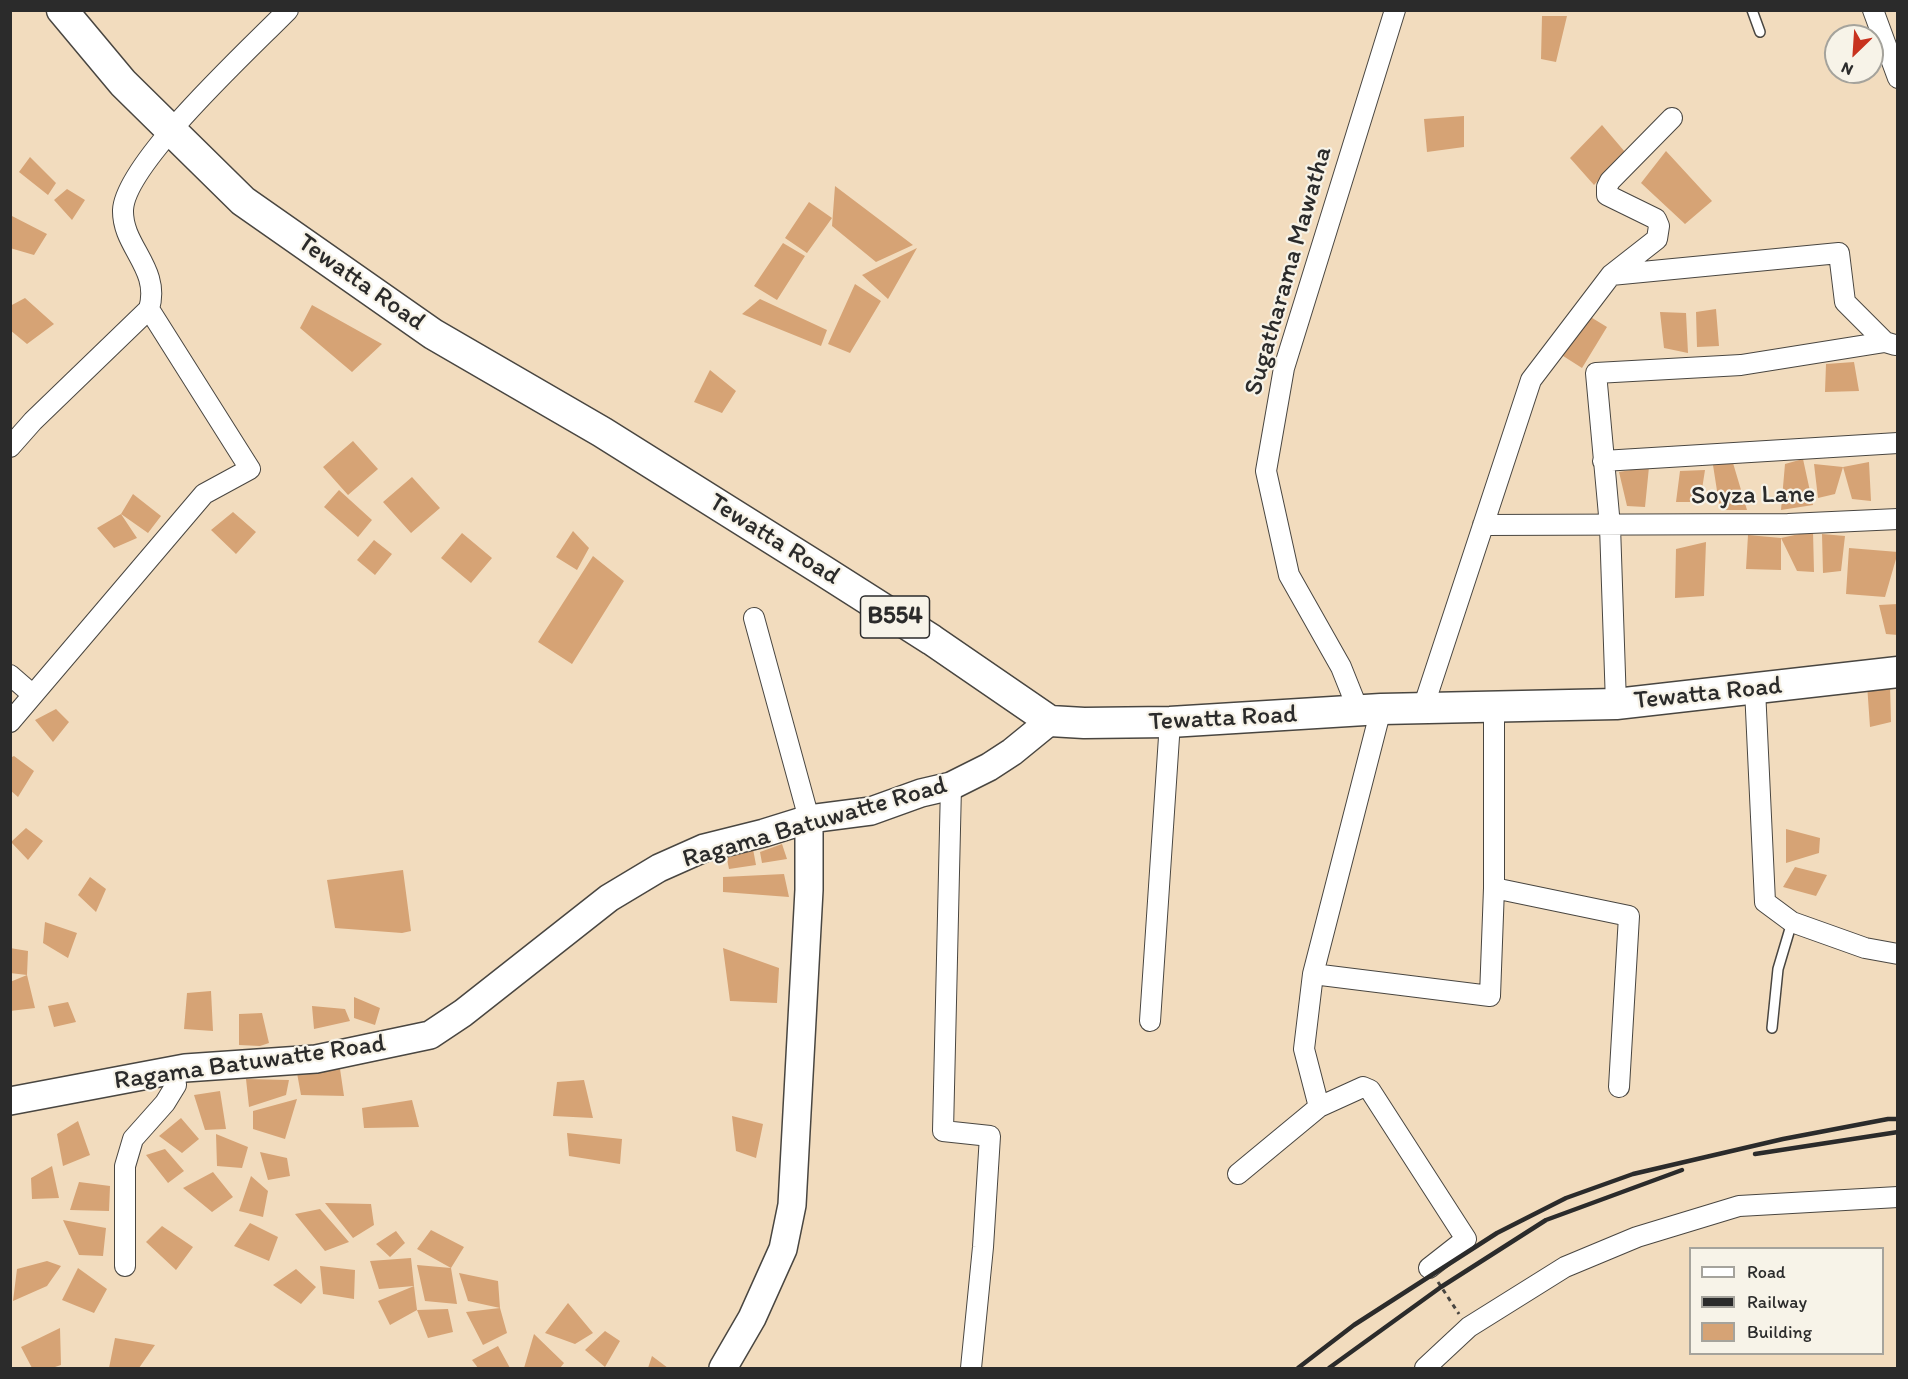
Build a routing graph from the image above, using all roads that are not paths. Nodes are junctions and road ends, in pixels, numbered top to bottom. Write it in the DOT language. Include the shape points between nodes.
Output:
graph roads {
  1 [pos="62,10"];
  2 [pos="288,10"];
  3 [pos="1395,10"];
  4 [pos="1752,10"];
  5 [pos="1873,10"];
  6 [pos="1760,32"];
  7 [pos="1898,78"];
  8 [pos="1672,118"];
  9 [pos="170,130"];
  10 [pos="1611,275"];
  11 [pos="149,309"];
  12 [pos="1891,344"];
  13 [pos="1898,443"];
  14 [pos="10,447"];
  15 [pos="1603,461"];
  16 [pos="1898,519"];
  17 [pos="1483,525"];
  18 [pos="1610,526"];
  19 [pos="754,618"];
  20 [pos="1898,672"];
  21 [pos="10,675"];
  22 [pos="1755,689"];
  23 [pos="33,695"];
  24 [pos="1616,704"];
  25 [pos="1494,707"];
  26 [pos="1423,708"];
  27 [pos="1370,711"];
  28 [pos="1050,721"];
  29 [pos="10,722"];
  30 [pos="1170,722"];
  31 [pos="951,786"];
  32 [pos="809,819"];
  33 [pos="1494,888"];
  34 [pos="1792,922"];
  35 [pos="1898,954"];
  36 [pos="1313,974"];
  37 [pos="1150,1022"];
  38 [pos="1772,1028"];
  39 [pos="174,1070"];
  40 [pos="1619,1086"];
  41 [pos="10,1101"];
  42 [pos="1319,1107"];
  43 [pos="1238,1174"];
  44 [pos="1898,1197"];
  45 [pos="125,1266"];
  46 [pos="1429,1268"];
  47 [pos="723,1368"];
  48 [pos="971,1368"];
  49 [pos="1425,1368"];
  1 -- 9 [label="main road, Tewatta Road / B554" via="123,83"];
  2 -- 9 [label="street"];
  3 -- 27 [label="street, Sugatharama Mawatha" via="1284,368 1266,471 1289,575"];
  4 -- 6 [label="lane"];
  5 -- 7 [label="street"];
  8 -- 10 [label="street" via="1606,188 1607,195 1656,219 1659,226 1657,239"];
  9 -- 11 [label="street" via="127,190 123,210 126,229 151,282 153,297"];
  9 -- 28 [label="main road, Tewatta Road / B554" via="243,201 433,334 602,432 932,640"];
  10 -- 12 [label="street" via="1839,253 1845,302"];
  10 -- 17 [label="street" via="1531,380"];
  11 -- 14 [label="street"];
  11 -- 23 [label="street" via="250,469 204,494"];
  12 -- 15 [label="street" via="1741,365 1596,373"];
  13 -- 15 [label="street"];
  15 -- 18 [label="street"];
  16 -- 18 [label="street, Soyza Lane"];
  17 -- 18 [label="street, Soyza Lane"];
  17 -- 26 [label="street"];
  18 -- 24 [label="street"];
  19 -- 32 [label="street"];
  20 -- 22 [label="main road, Tewatta Road"];
  21 -- 23 [label="street"];
  22 -- 24 [label="main road, Tewatta Road"];
  22 -- 34 [label="street" via="1765,902"];
  23 -- 29 [label="street"];
  24 -- 25 [label="main road, Tewatta Road"];
  25 -- 26 [label="main road, Tewatta Road"];
  25 -- 33 [label="street"];
  26 -- 27 [label="main road, Tewatta Road"];
  27 -- 30 [label="main road, Tewatta Road"];
  27 -- 36 [label="street"];
  28 -- 30 [label="main road, Tewatta Road"];
  28 -- 31 [label="street, Ragama Batuwatte Road" via="1012,752"];
  30 -- 37 [label="street"];
  31 -- 32 [label="street, Ragama Batuwatte Road" via="871,811"];
  31 -- 48 [label="street" via="943,1131 990,1136"];
  32 -- 39 [label="street, Ragama Batuwatte Road" via="704,848 659,868 609,898 430,1035 316,1059"];
  32 -- 47 [label="street" via="809,890 792,1205 783,1249 752,1318"];
  33 -- 36 [label="street" via="1490,996"];
  33 -- 40 [label="street" via="1629,916"];
  34 -- 35 [label="street" via="1865,948"];
  34 -- 38 [label="lane" via="1778,969"];
  36 -- 42 [label="street" via="1304,1049"];
  39 -- 41 [label="street, Ragama Batuwatte Road"];
  39 -- 45 [label="street" via="176,1085 133,1139 125,1166"];
  42 -- 43 [label="street"];
  42 -- 46 [label="street" via="1363,1087 1370,1090 1466,1239"];
  44 -- 49 [label="street" via="1739,1206 1637,1237 1565,1267 1469,1327"];
}
